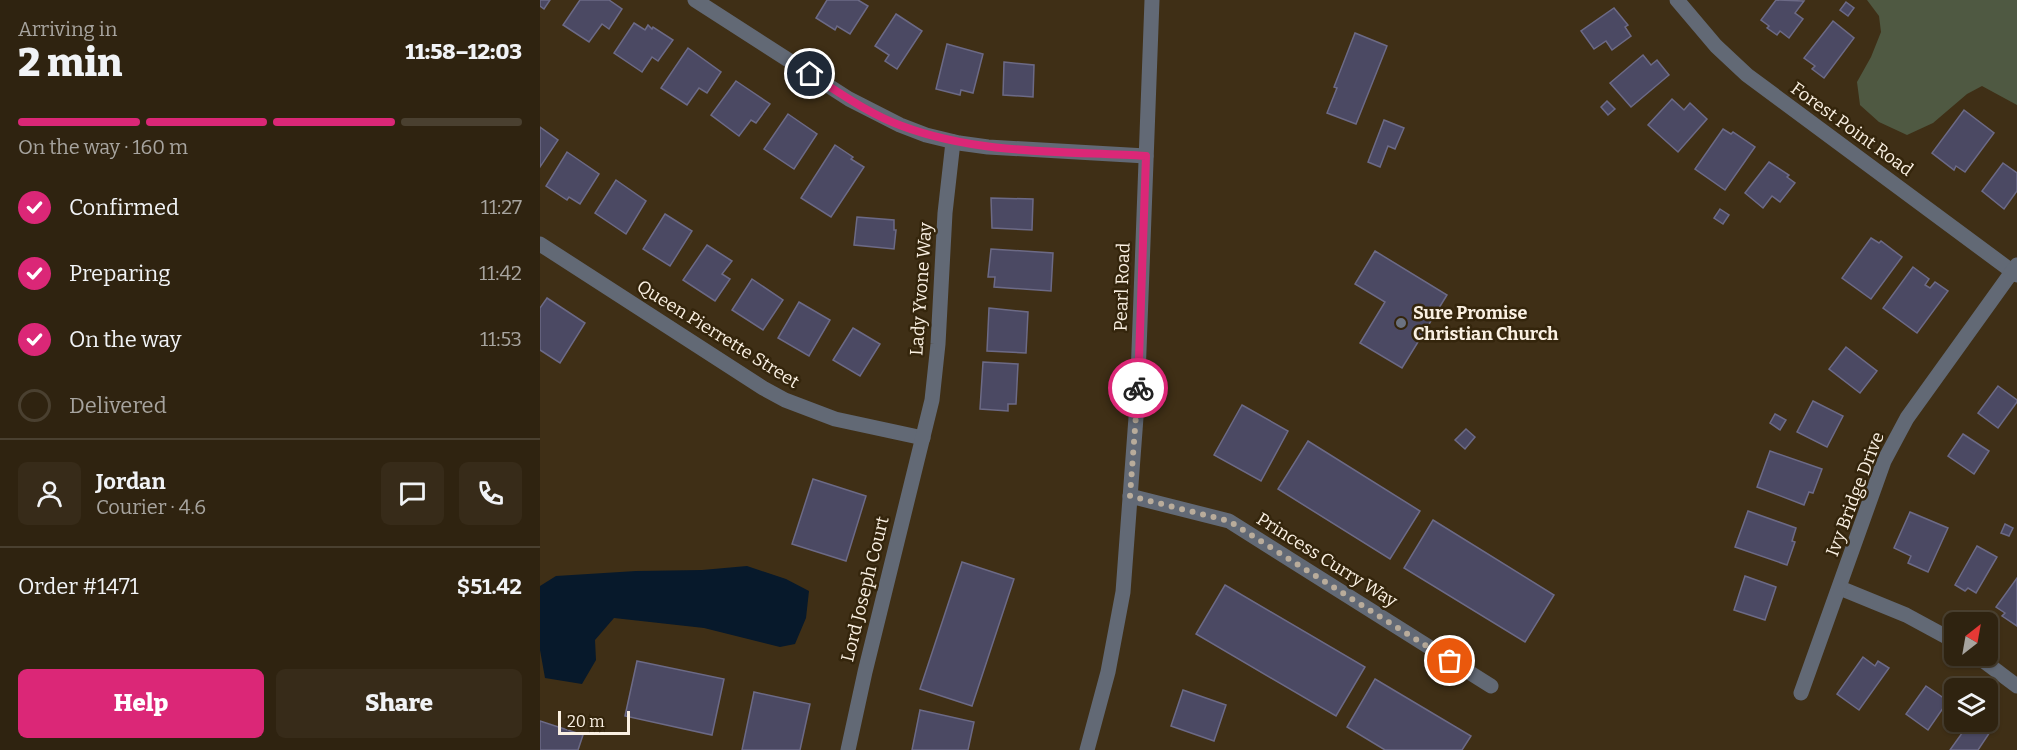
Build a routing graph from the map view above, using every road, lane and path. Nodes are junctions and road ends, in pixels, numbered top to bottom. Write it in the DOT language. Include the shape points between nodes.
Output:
graph roads {
  1 [pos="695,0"];
  2 [pos="1152,0"];
  3 [pos="1677,0"];
  4 [pos="953,142"];
  5 [pos="1146,156"];
  6 [pos="540,244"];
  7 [pos="2016,270"];
  8 [pos="923,438"];
  9 [pos="1130,496"];
  10 [pos="1840,588"];
  11 [pos="1944,634"];
  12 [pos="1990,666"];
  13 [pos="1491,686"];
  14 [pos="2017,686"];
  15 [pos="1801,693"];
  16 [pos="848,750"];
  17 [pos="1087,750"];
  1 -- 4 [label="street" via="875,114"];
  2 -- 5 [label="street, Pearl Road"];
  3 -- 7 [label="street, Forest Point Road" via="1747,75"];
  4 -- 5 [label="street"];
  4 -- 8 [label="street, Lady Yvone Way" via="938,344"];
  5 -- 9 [label="street, Pearl Road"];
  6 -- 8 [label="street, Queen Pierrette Street" via="785,400 835,419"];
  7 -- 10 [label="street, Ivy Bridge Drive" via="1907,417 1884,461"];
  8 -- 16 [label="street, Lord Joseph Court"];
  9 -- 13 [label="street, Princess Curry Way" via="1229,521"];
  9 -- 17 [label="street, Pearl Road" via="1123,592 1108,672"];
  10 -- 11 [label="street"];
  10 -- 15 [label="street, Ivy Bridge Drive"];
  12 -- 14 [label="street"];
}
